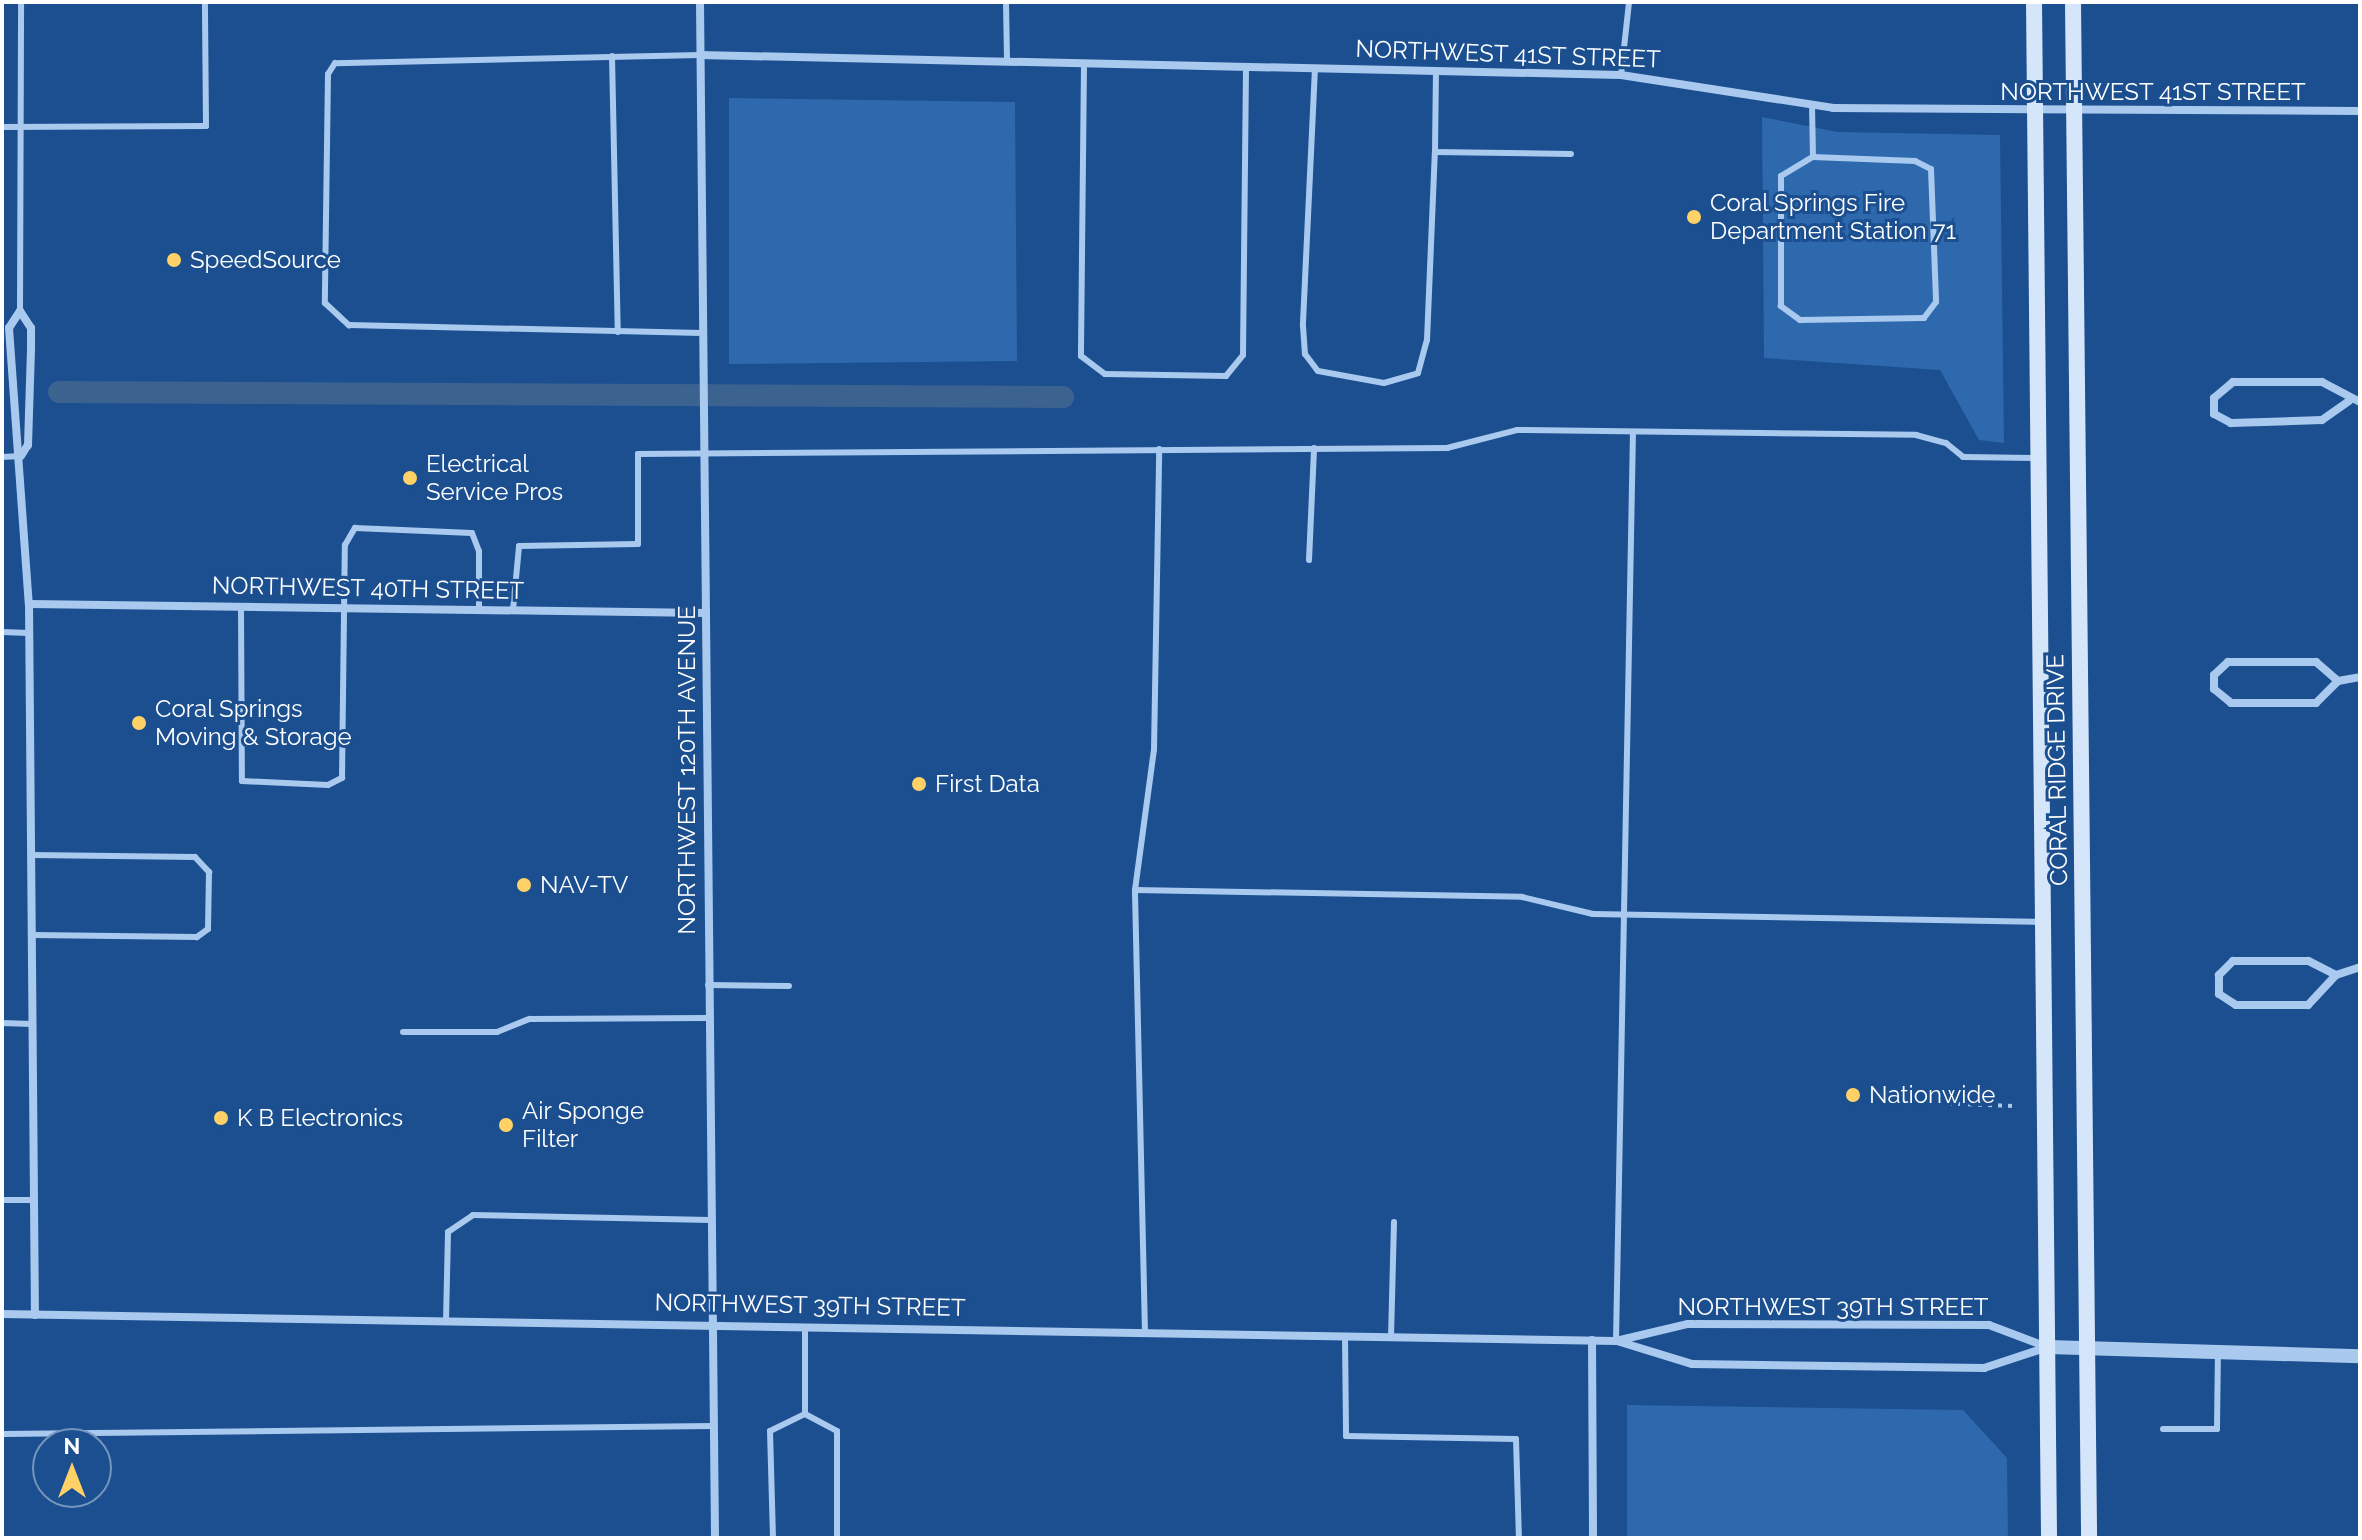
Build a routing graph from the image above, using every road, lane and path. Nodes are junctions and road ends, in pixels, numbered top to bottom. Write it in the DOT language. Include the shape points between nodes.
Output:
graph roads {
  1 [pos="21,2"];
  2 [pos="205,2"];
  3 [pos="700,2"];
  4 [pos="1006,2"];
  5 [pos="1629,2"];
  6 [pos="2034,2"];
  7 [pos="2073,2"];
  8 [pos="700,55"];
  9 [pos="612,56"];
  10 [pos="1007,63"];
  11 [pos="1084,64"];
  12 [pos="1246,66"];
  13 [pos="1315,68"];
  14 [pos="1436,70"];
  15 [pos="1621,75"];
  16 [pos="1812,105"];
  17 [pos="2360,111"];
  18 [pos="2035,113"];
  19 [pos="2074,113"];
  20 [pos="2,127"];
  21 [pos="24,127"];
  22 [pos="1435,152"];
  23 [pos="1571,154"];
  24 [pos="1813,157"];
  25 [pos="20,311"];
  26 [pos="6,330"];
  27 [pos="618,332"];
  28 [pos="702,333"];
  29 [pos="2349,401"];
  30 [pos="2360,402"];
  31 [pos="1633,433"];
  32 [pos="1314,448"];
  33 [pos="1159,449"];
  34 [pos="704,453"];
  35 [pos="21,456"];
  36 [pos="2,457"];
  37 [pos="2039,458"];
  38 [pos="1309,560"];
  39 [pos="29,604"];
  40 [pos="241,607"];
  41 [pos="343,608"];
  42 [pos="479,610"];
  43 [pos="513,610"];
  44 [pos="706,613"];
  45 [pos="2,632"];
  46 [pos="29,633"];
  47 [pos="2360,677"];
  48 [pos="2338,681"];
  49 [pos="31,855"];
  50 [pos="1135,890"];
  51 [pos="1625,914"];
  52 [pos="2044,922"];
  53 [pos="32,935"];
  54 [pos="2360,967"];
  55 [pos="2336,975"];
  56 [pos="708,985"];
  57 [pos="789,986"];
  58 [pos="709,1018"];
  59 [pos="2,1023"];
  60 [pos="32,1024"];
  61 [pos="403,1032"];
  62 [pos="1908,1102"];
  63 [pos="2014,1106"];
  64 [pos="2,1200"];
  65 [pos="34,1200"];
  66 [pos="710,1220"];
  67 [pos="1394,1222"];
  68 [pos="2,1314"];
  69 [pos="35,1315"];
  70 [pos="446,1321"];
  71 [pos="711,1326"];
  72 [pos="805,1327"];
  73 [pos="1145,1333"];
  74 [pos="1345,1336"];
  75 [pos="1391,1337"];
  76 [pos="1592,1340"];
  77 [pos="1616,1341"];
  78 [pos="2048,1347"];
  79 [pos="2087,1348"];
  80 [pos="2218,1352"];
  81 [pos="2360,1356"];
  82 [pos="805,1414"];
  83 [pos="713,1426"];
  84 [pos="2163,1429"];
  85 [pos="2,1434"];
  86 [pos="715,1538"];
  87 [pos="773,1538"];
  88 [pos="837,1538"];
  89 [pos="1519,1538"];
  90 [pos="1593,1538"];
  91 [pos="2049,1538"];
  92 [pos="2089,1538"];
  1 -- 21 [label="lane"];
  2 -- 21 [label="lane" via="206,126"];
  3 -- 8 [label="street, NORTHWEST 120TH AVENUE"];
  4 -- 10 [label="lane"];
  5 -- 15 [label="lane"];
  6 -- 18 [label="main road, CORAL RIDGE DRIVE"];
  7 -- 19 [label="main road, CORAL RIDGE DRIVE"];
  8 -- 9 [label="lane"];
  8 -- 10 [label="street, NORTHWEST 41ST STREET"];
  8 -- 28 [label="street, NORTHWEST 120TH AVENUE"];
  9 -- 27 [label="lane"];
  9 -- 27 [label="lane" via="335,63 328,74 325,303 349,325"];
  10 -- 11 [label="street, NORTHWEST 41ST STREET"];
  11 -- 12 [label="street, NORTHWEST 41ST STREET"];
  11 -- 12 [label="lane" via="1081,356 1105,374 1226,376 1243,355"];
  12 -- 13 [label="street, NORTHWEST 41ST STREET"];
  13 -- 14 [label="street, NORTHWEST 41ST STREET"];
  13 -- 22 [label="lane" via="1303,326 1305,354 1318,371 1384,383 1418,373 1427,340"];
  14 -- 15 [label="street, NORTHWEST 41ST STREET"];
  14 -- 22 [label="lane"];
  15 -- 16 [label="street, NORTHWEST 41ST STREET"];
  16 -- 18 [label="street, NORTHWEST 41ST STREET"];
  16 -- 24 [label="lane"];
  17 -- 19 [label="street, NORTHWEST 41ST STREET"];
  18 -- 19 [label="street, NORTHWEST 41ST STREET"];
  18 -- 37 [label="main road, CORAL RIDGE DRIVE"];
  19 -- 79 [label="main road, CORAL RIDGE DRIVE"];
  20 -- 21 [label="lane"];
  21 -- 25 [label="lane"];
  22 -- 23 [label="lane"];
  24 -- 24 [label="lane" via="1781,176 1780,290 1787,314 1914,320 1936,302 1931,169 1915,161"];
  25 -- 26 [label="street"];
  25 -- 35 [label="street" via="31,349 28,445"];
  26 -- 35 [label="street" via="14,446"];
  27 -- 28 [label="lane"];
  28 -- 34 [label="street, NORTHWEST 120TH AVENUE"];
  29 -- 29 [label="street" via="2322,382 2233,382 2214,398 2214,414 2231,423 2322,420"];
  29 -- 30 [label="street"];
  31 -- 32 [label="lane" via="1517,430 1447,448"];
  31 -- 37 [label="lane" via="1916,435 1946,443 1963,457"];
  31 -- 51 [label="lane"];
  32 -- 33 [label="lane"];
  32 -- 38 [label="lane"];
  33 -- 34 [label="lane"];
  33 -- 50 [label="lane" via="1154,750"];
  34 -- 43 [label="lane" via="638,454 638,544 519,546"];
  34 -- 44 [label="street, NORTHWEST 120TH AVENUE"];
  35 -- 36 [label="lane"];
  35 -- 39 [label="street"];
  37 -- 52 [label="main road, CORAL RIDGE DRIVE"];
  39 -- 40 [label="street, NORTHWEST 40TH STREET"];
  39 -- 46 [label="street"];
  40 -- 41 [label="street, NORTHWEST 40TH STREET"];
  40 -- 41 [label="lane" via="242,781 328,785 342,778"];
  41 -- 42 [label="street, NORTHWEST 40TH STREET"];
  41 -- 42 [label="lane" via="345,545 355,528 472,533 479,551"];
  42 -- 43 [label="street, NORTHWEST 40TH STREET"];
  43 -- 44 [label="street, NORTHWEST 40TH STREET"];
  44 -- 56 [label="street, NORTHWEST 120TH AVENUE"];
  45 -- 46 [label="lane"];
  46 -- 49 [label="street"];
  47 -- 48 [label="street"];
  48 -- 48 [label="street" via="2316,662 2228,662 2214,675 2214,689 2231,703 2316,703"];
  49 -- 53 [label="street"];
  49 -- 53 [label="lane" via="195,857 209,872 208,929 197,937"];
  50 -- 51 [label="lane" via="1522,897"];
  50 -- 73 [label="lane"];
  51 -- 52 [label="lane"];
  51 -- 77 [label="lane"];
  52 -- 78 [label="main road, CORAL RIDGE DRIVE"];
  53 -- 60 [label="street"];
  54 -- 55 [label="street"];
  55 -- 55 [label="street" via="2308,961 2233,961 2219,975 2219,994 2236,1005 2308,1005"];
  56 -- 57 [label="lane"];
  56 -- 58 [label="street, NORTHWEST 120TH AVENUE"];
  58 -- 61 [label="lane" via="530,1019 497,1032"];
  58 -- 66 [label="street, NORTHWEST 120TH AVENUE"];
  59 -- 60 [label="lane"];
  60 -- 65 [label="street"];
  62 -- 63 [label="path"];
  64 -- 65 [label="lane"];
  65 -- 69 [label="street"];
  66 -- 70 [label="lane" via="473,1215 448,1232"];
  66 -- 71 [label="street, NORTHWEST 120TH AVENUE"];
  67 -- 75 [label="lane"];
  68 -- 69 [label="street, NORTHWEST 39TH STREET"];
  69 -- 70 [label="street, NORTHWEST 39TH STREET"];
  70 -- 71 [label="street, NORTHWEST 39TH STREET"];
  71 -- 72 [label="street, NORTHWEST 39TH STREET"];
  71 -- 83 [label="street, NORTHWEST 120TH AVENUE"];
  72 -- 73 [label="street, NORTHWEST 39TH STREET"];
  72 -- 82 [label="lane"];
  73 -- 74 [label="street, NORTHWEST 39TH STREET"];
  74 -- 75 [label="street, NORTHWEST 39TH STREET"];
  74 -- 89 [label="lane" via="1346,1436 1516,1439"];
  75 -- 76 [label="street, NORTHWEST 39TH STREET"];
  76 -- 77 [label="street, NORTHWEST 39TH STREET"];
  76 -- 90 [label="street"];
  77 -- 78 [label="street, NORTHWEST 39TH STREET" via="1688,1324 1989,1325"];
  77 -- 78 [label="street, NORTHWEST 39TH STREET" via="1692,1364 1861,1367 1984,1368"];
  78 -- 79 [label="street, NORTHWEST 39TH STREET"];
  78 -- 91 [label="main road, CORAL RIDGE DRIVE"];
  79 -- 80 [label="street, NORTHWEST 39TH STREET"];
  79 -- 92 [label="main road, CORAL RIDGE DRIVE"];
  80 -- 81 [label="street, NORTHWEST 39TH STREET"];
  80 -- 84 [label="lane" via="2217,1429"];
  82 -- 87 [label="lane" via="770,1431"];
  82 -- 88 [label="lane" via="837,1431"];
  83 -- 85 [label="lane"];
  83 -- 86 [label="street, NORTHWEST 120TH AVENUE"];
}
